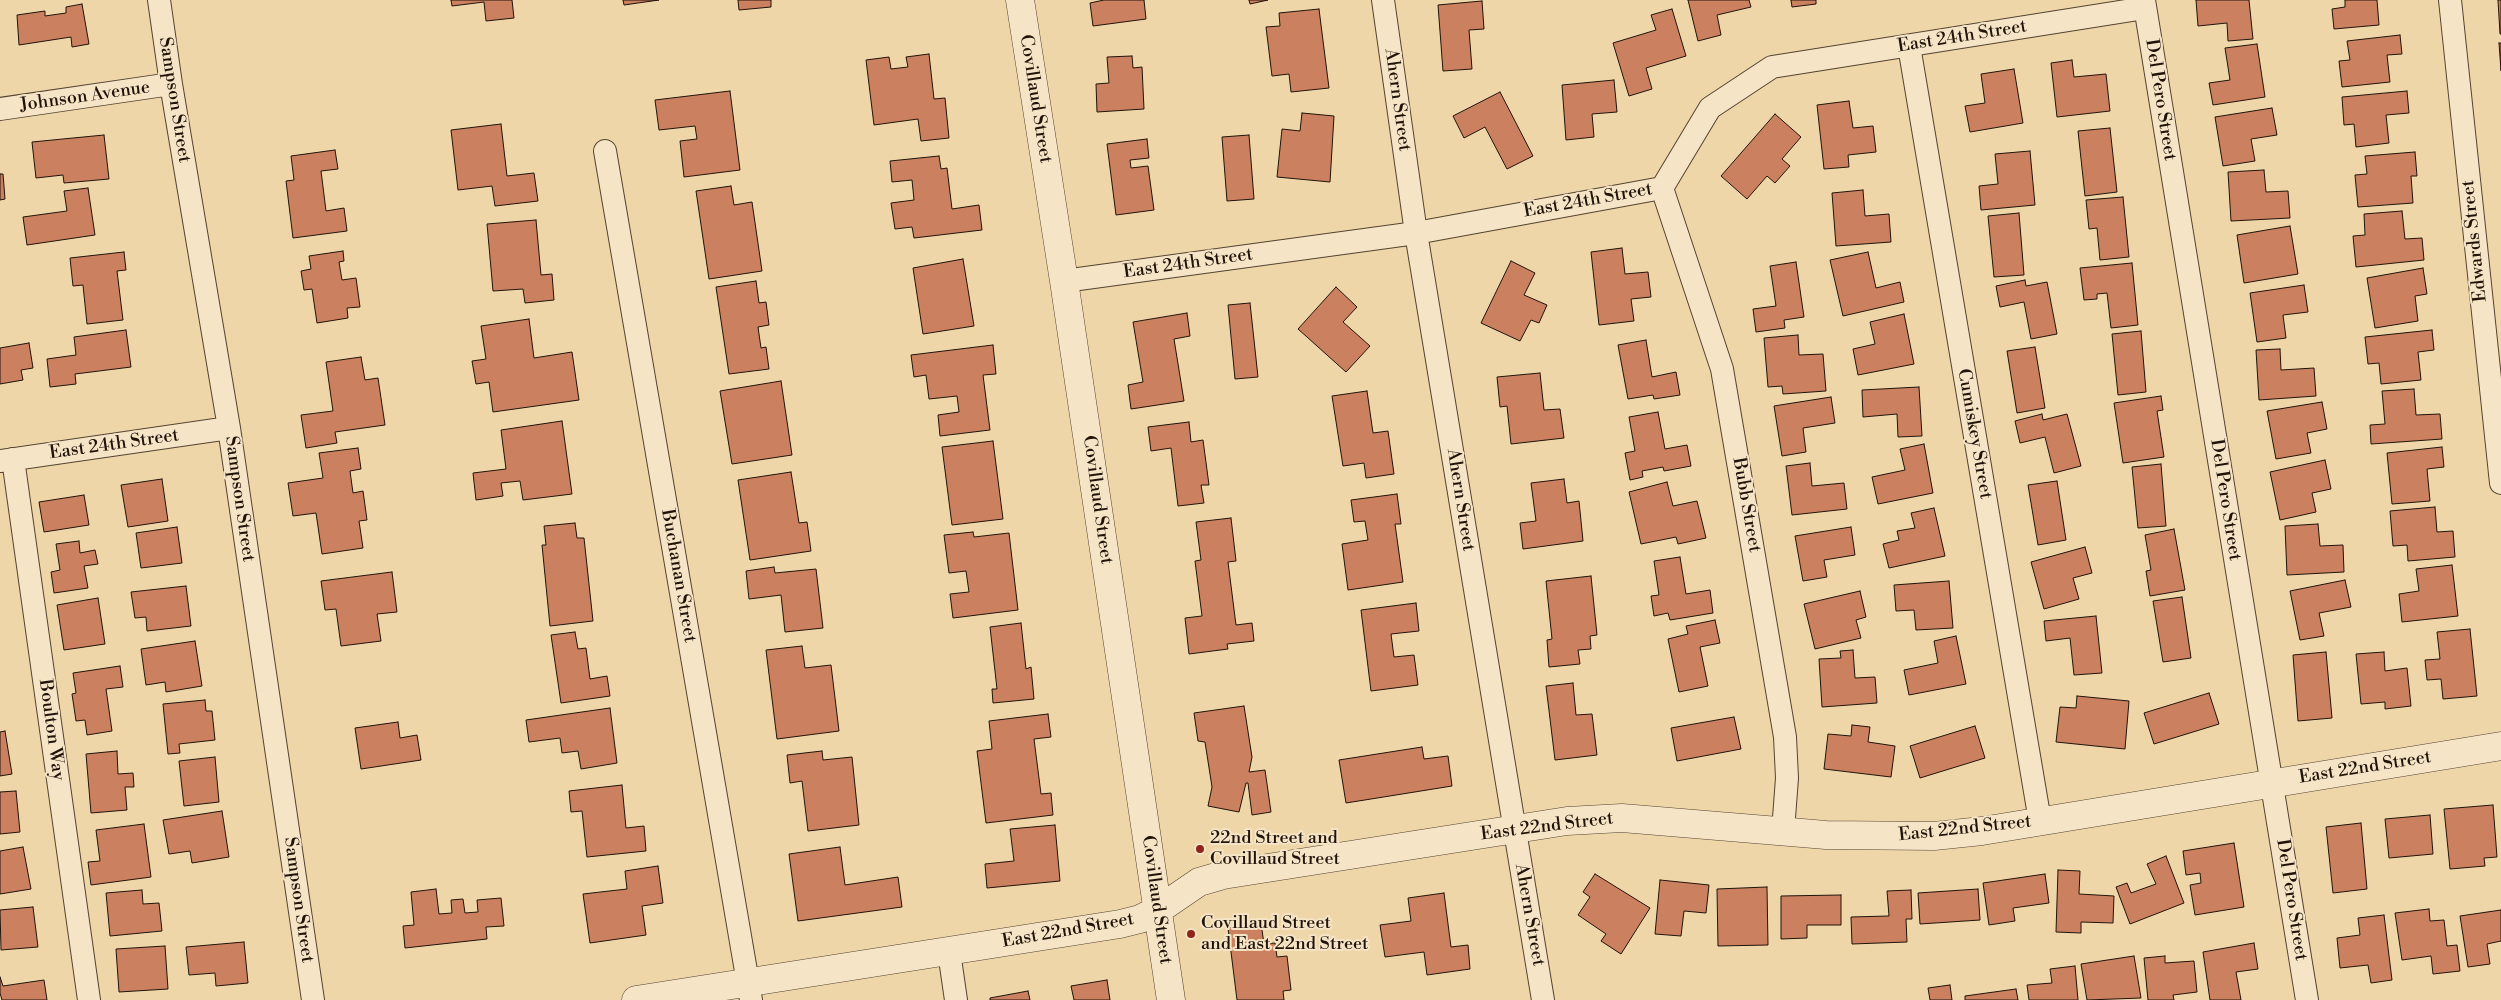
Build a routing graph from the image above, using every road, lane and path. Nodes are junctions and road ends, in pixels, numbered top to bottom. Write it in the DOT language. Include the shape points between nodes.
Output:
graph roads {
  1 [pos="159,0"];
  2 [pos="1020,0"];
  3 [pos="1383,0"];
  4 [pos="2450,0"];
  5 [pos="2145,4"];
  6 [pos="1909,46"];
  7 [pos="171,84"];
  8 [pos="0,109"];
  9 [pos="605,151"];
  10 [pos="1662,188"];
  11 [pos="1416,233"];
  12 [pos="1064,281"];
  13 [pos="229,428"];
  14 [pos="7,460"];
  15 [pos="2501,483"];
  16 [pos="2501,746"];
  17 [pos="2272,784"];
  18 [pos="2040,821"];
  19 [pos="1514,828"];
  20 [pos="1783,831"];
  21 [pos="1158,910"];
  22 [pos="949,952"];
  23 [pos="750,992"];
  24 [pos="89,1000"];
  25 [pos="313,1000"];
  26 [pos="636,1000"];
  27 [pos="956,1000"];
  28 [pos="1172,1000"];
  29 [pos="1543,1000"];
  30 [pos="2307,1000"];
  1 -- 7 [label="street, Sampson Street"];
  2 -- 12 [label="street, Covillaud Street"];
  3 -- 11 [label="street, Ahern Street"];
  4 -- 15 [label="street, Edwards Street"];
  5 -- 6 [label="street, East 24th Street"];
  5 -- 17 [label="street, Del Pero Street"];
  6 -- 10 [label="street, East 24th Street" via="1772,67 1710,108"];
  6 -- 18 [label="street, Cumiskey Street"];
  7 -- 8 [label="street, Johnson Avenue"];
  7 -- 13 [label="street, Sampson Street"];
  9 -- 23 [label="street, Buchanan Street"];
  10 -- 11 [label="street, East 24th Street"];
  10 -- 20 [label="street, Bubb Street" via="1722,368 1786,737"];
  11 -- 12 [label="street, East 24th Street"];
  11 -- 19 [label="street, Ahern Street"];
  12 -- 21 [label="street, Covillaud Street"];
  13 -- 14 [label="street, East 24th Street"];
  13 -- 25 [label="street, Sampson Street"];
  14 -- 24 [label="street, Boulton Way"];
  16 -- 17 [label="street, East 22nd Street"];
  17 -- 18 [label="street, East 22nd Street"];
  17 -- 30 [label="street, Del Pero Street"];
  18 -- 20 [label="street, East 22nd Street" via="1934,836 1872,837"];
  19 -- 20 [label="street, East 22nd Street" via="1594,818 1622,818"];
  19 -- 21 [label="street, East 22nd Street" via="1223,875 1199,882"];
  19 -- 29 [label="street, Ahern Street"];
  21 -- 22 [label="street, East 22nd Street" via="1120,924"];
  21 -- 28 [label="street, Covillaud Street"];
  22 -- 23 [label="street, East 22nd Street"];
  22 -- 27 [label="street"];
  23 -- 26 [label="street, East 22nd Street"];
}
